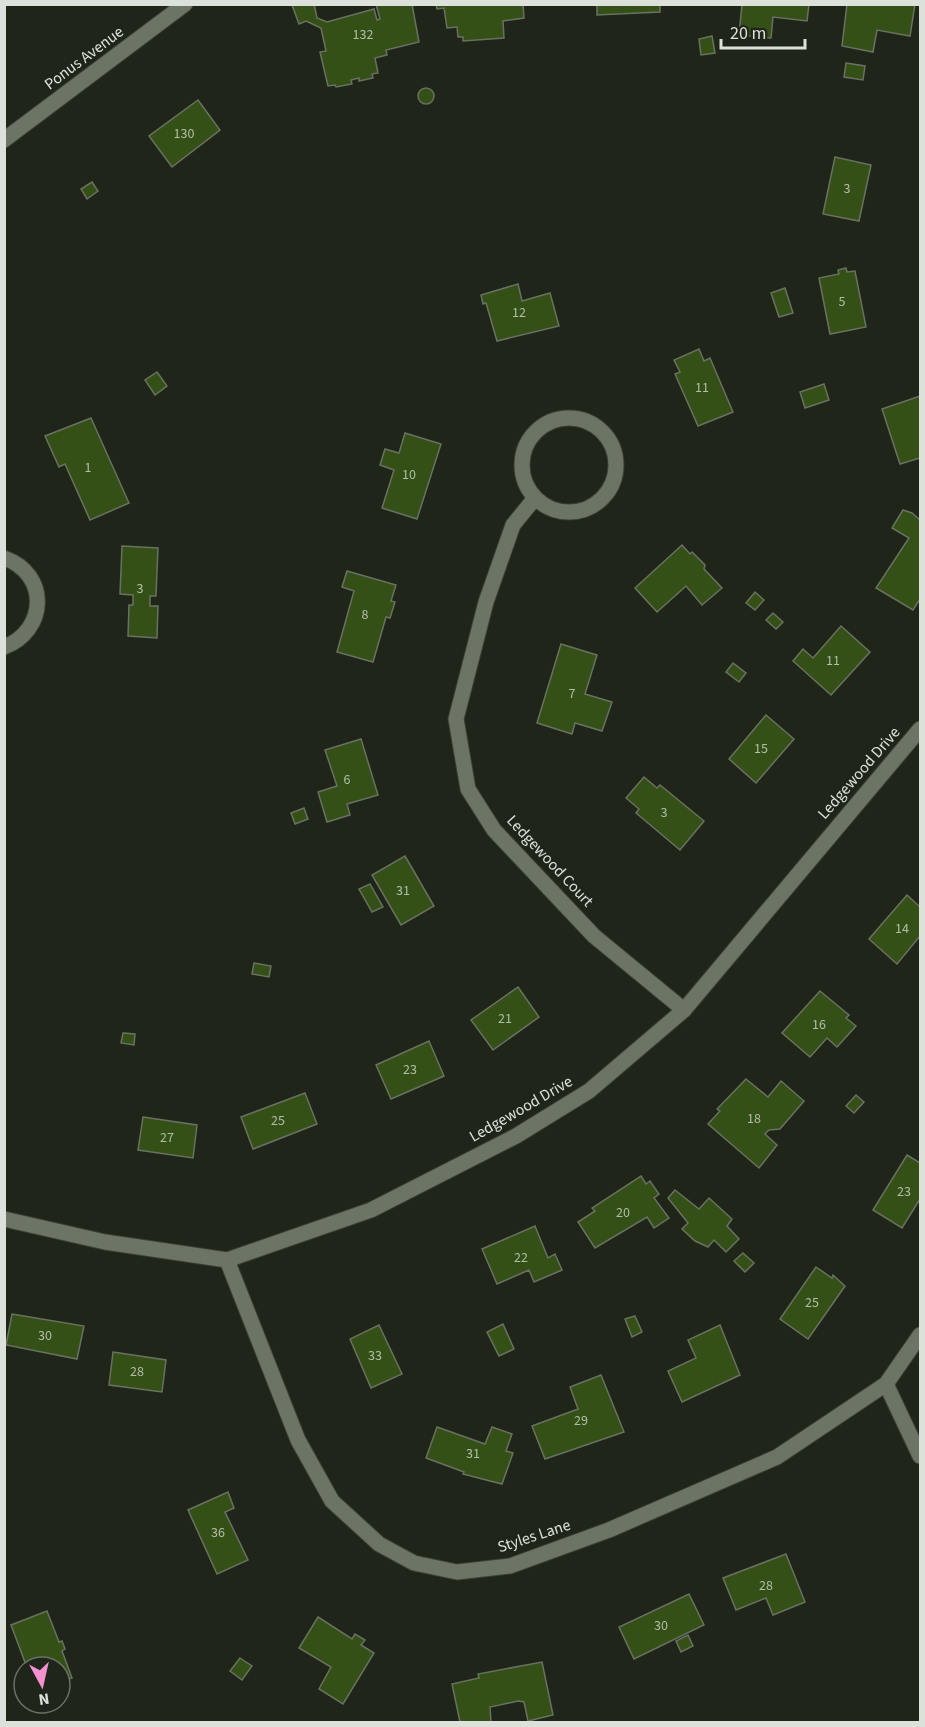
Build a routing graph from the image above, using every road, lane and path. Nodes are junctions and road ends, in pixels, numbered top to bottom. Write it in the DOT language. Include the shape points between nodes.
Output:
graph roads {
  1 [pos="185,4"];
  2 [pos="4,140"];
  3 [pos="535,498"];
  4 [pos="4,558"];
  5 [pos="4,647"];
  6 [pos="921,729"];
  7 [pos="684,1010"];
  8 [pos="4,1218"];
  9 [pos="226,1260"];
  10 [pos="921,1335"];
  11 [pos="886,1384"];
  12 [pos="921,1456"];
  1 -- 2 [label="street, Ponus Avenue"];
  3 -- 3 [label="street" via="565,513 590,508 603,498 613,483 616,467 611,442 600,429 568,418 537,430 524,451 521,468 525,484"];
  3 -- 7 [label="street, Ledgewood Court" via="513,525 486,602 456,719 468,789 494,830 594,936"];
  4 -- 5 [label="street" via="30,575 39,603 29,630"];
  6 -- 7 [label="street, Ledgewood Drive"];
  7 -- 9 [label="street, Ledgewood Drive" via="589,1091 516,1136 371,1210"];
  8 -- 9 [label="street, Ledgewood Drive" via="105,1242"];
  9 -- 11 [label="street, Styles Lane" via="298,1440 332,1502 379,1544 414,1563 458,1572 510,1566 609,1530 777,1457"];
  10 -- 11 [label="street, Styles Lane"];
  11 -- 12 [label="street"];
}
